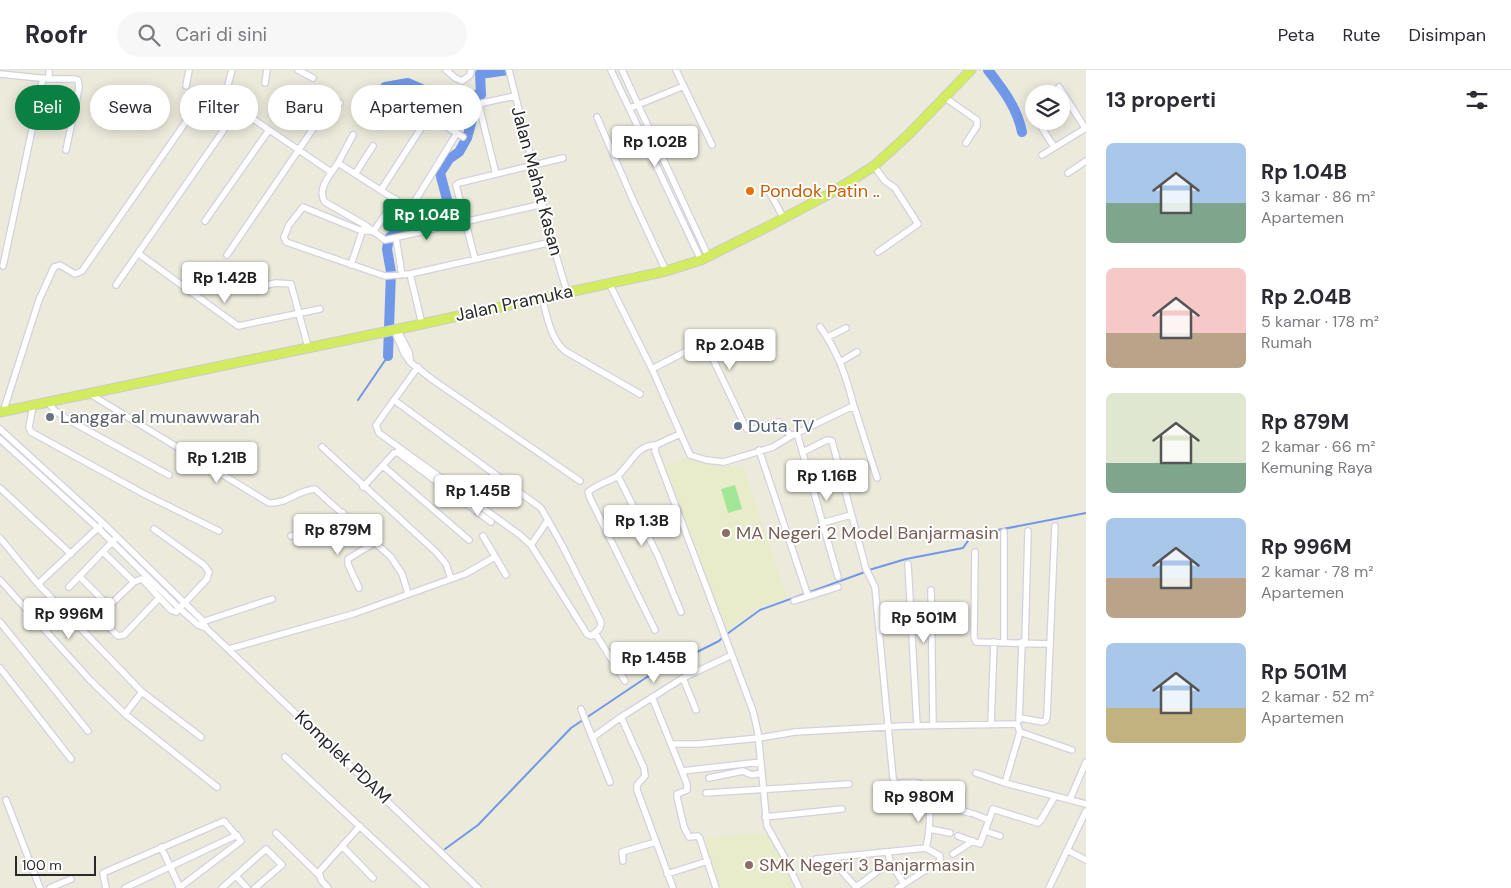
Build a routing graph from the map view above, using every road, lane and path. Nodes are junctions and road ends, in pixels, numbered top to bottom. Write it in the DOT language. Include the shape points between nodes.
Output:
graph roads {
  1 [pos="49,70"];
  2 [pos="189,70"];
  3 [pos="232,70"];
  4 [pos="268,70"];
  5 [pos="298,70"];
  6 [pos="446,70"];
  7 [pos="471,70"];
  8 [pos="611,70"];
  9 [pos="622,70"];
  10 [pos="676,70"];
  11 [pos="971,70"];
  12 [pos="509,72"];
  13 [pos="0,73"];
  14 [pos="313,78"];
  15 [pos="46,79"];
  16 [pos="265,83"];
  17 [pos="186,85"];
  18 [pos="228,85"];
  19 [pos="684,86"];
  20 [pos="515,96"];
  21 [pos="944,97"];
  22 [pos="1070,104"];
  23 [pos="638,106"];
  24 [pos="630,108"];
  25 [pos="597,116"];
  26 [pos="1086,128"];
  27 [pos="180,130"];
  28 [pos="224,130"];
  29 [pos="270,130"];
  30 [pos="312,130"];
  31 [pos="420,130"];
  32 [pos="452,130"];
  33 [pos="1043,130"];
  34 [pos="457,133"];
  35 [pos="353,135"];
  36 [pos="463,137"];
  37 [pos="966,143"];
  38 [pos="712,145"];
  39 [pos="373,146"];
  40 [pos="1054,147"];
  41 [pos="66,150"];
  42 [pos="298,150"];
  43 [pos="1042,154"];
  44 [pos="563,158"];
  45 [pos="338,163"];
  46 [pos="1085,165"];
  47 [pos="533,166"];
  48 [pos="874,166"];
  49 [pos="666,167"];
  50 [pos="659,170"];
  51 [pos="331,172"];
  52 [pos="1068,173"];
  53 [pos="355,174"];
  54 [pos="496,174"];
  55 [pos="381,190"];
  56 [pos="769,191"];
  57 [pos="396,199"];
  58 [pos="543,204"];
  59 [pos="410,209"];
  60 [pos="783,217"];
  61 [pos="205,221"];
  62 [pos="465,222"];
  63 [pos="429,225"];
  64 [pos="364,228"];
  65 [pos="372,231"];
  66 [pos="391,239"];
  67 [pos="552,242"];
  68 [pos="878,252"];
  69 [pos="139,254"];
  70 [pos="227,255"];
  71 [pos="704,258"];
  72 [pos="475,259"];
  73 [pos="351,265"];
  74 [pos="3,266"];
  75 [pos="666,271"];
  76 [pos="410,274"];
  77 [pos="399,276"];
  78 [pos="608,282"];
  79 [pos="116,285"];
  80 [pos="244,290"];
  81 [pos="567,292"];
  82 [pos="542,297"];
  83 [pos="320,309"];
  84 [pos="298,313"];
  85 [pos="422,324"];
  86 [pos="820,327"];
  87 [pos="846,328"];
  88 [pos="392,330"];
  89 [pos="828,337"];
  90 [pos="308,347"];
  91 [pos="857,352"];
  92 [pos="840,362"];
  93 [pos="418,367"];
  94 [pos="652,370"];
  95 [pos="90,394"];
  96 [pos="640,394"];
  97 [pos="394,400"];
  98 [pos="48,402"];
  99 [pos="33,406"];
  100 [pos="854,407"];
  101 [pos="2,412"];
  102 [pos="0,429"];
  103 [pos="680,434"];
  104 [pos="794,434"];
  105 [pos="0,439"];
  106 [pos="656,446"];
  107 [pos="322,448"];
  108 [pos="759,450"];
  109 [pos="803,452"];
  110 [pos="383,466"];
  111 [pos="168,475"];
  112 [pos="618,476"];
  113 [pos="877,478"];
  114 [pos="580,481"];
  115 [pos="363,487"];
  116 [pos="0,488"];
  117 [pos="81,503"];
  118 [pos="76,508"];
  119 [pos="343,513"];
  120 [pos="851,516"];
  121 [pos="548,520"];
  122 [pos="491,522"];
  123 [pos="103,523"];
  124 [pos="822,523"];
  125 [pos="1055,526"];
  126 [pos="98,528"];
  127 [pos="154,529"];
  128 [pos="219,531"];
  129 [pos="1004,532"];
  130 [pos="1028,532"];
  131 [pos="291,536"];
  132 [pos="483,536"];
  133 [pos="0,538"];
  134 [pos="117,538"];
  135 [pos="469,540"];
  136 [pos="112,543"];
  137 [pos="374,543"];
  138 [pos="531,546"];
  139 [pos="104,552"];
  140 [pos="976,552"];
  141 [pos="71,554"];
  142 [pos="496,557"];
  143 [pos="908,564"];
  144 [pos="506,574"];
  145 [pos="80,576"];
  146 [pos="838,577"];
  147 [pos="451,579"];
  148 [pos="0,580"];
  149 [pos="134,582"];
  150 [pos="38,584"];
  151 [pos="69,587"];
  152 [pos="838,587"];
  153 [pos="359,588"];
  154 [pos="931,590"];
  155 [pos="408,593"];
  156 [pos="807,594"];
  157 [pos="159,598"];
  158 [pos="272,600"];
  159 [pos="794,601"];
  160 [pos="184,602"];
  161 [pos="109,606"];
  162 [pos="179,608"];
  163 [pos="680,612"];
  164 [pos="0,622"];
  165 [pos="200,623"];
  166 [pos="656,630"];
  167 [pos="595,633"];
  168 [pos="994,642"];
  169 [pos="1004,642"];
  170 [pos="1023,643"];
  171 [pos="1050,644"];
  172 [pos="229,649"];
  173 [pos="732,655"];
  174 [pos="0,668"];
  175 [pos="683,678"];
  176 [pos="625,681"];
  177 [pos="142,692"];
  178 [pos="652,697"];
  179 [pos="581,709"];
  180 [pos="696,710"];
  181 [pos="124,714"];
  182 [pos="621,717"];
  183 [pos="1018,721"];
  184 [pos="991,724"];
  185 [pos="917,725"];
  186 [pos="933,725"];
  187 [pos="889,727"];
  188 [pos="88,731"];
  189 [pos="1020,732"];
  190 [pos="201,737"];
  191 [pos="592,738"];
  192 [pos="758,738"];
  193 [pos="672,744"];
  194 [pos="1072,750"];
  195 [pos="285,757"];
  196 [pos="71,758"];
  197 [pos="761,762"];
  198 [pos="1086,762"];
  199 [pos="682,771"];
  200 [pos="976,773"];
  201 [pos="762,774"];
  202 [pos="709,778"];
  203 [pos="610,782"];
  204 [pos="1004,783"];
  205 [pos="849,784"];
  206 [pos="216,787"];
  207 [pos="763,790"];
  208 [pos="706,793"];
  209 [pos="1055,796"];
  210 [pos="6,800"];
  211 [pos="1070,800"];
  212 [pos="929,801"];
  213 [pos="1086,804"];
  214 [pos="842,809"];
  215 [pos="1086,811"];
  216 [pos="765,817"];
  217 [pos="989,820"];
  218 [pos="360,826"];
  219 [pos="930,829"];
  220 [pos="985,831"];
  221 [pos="276,833"];
  222 [pos="950,833"];
  223 [pos="237,835"];
  224 [pos="958,836"];
  225 [pos="1000,836"];
  226 [pos="973,841"];
  227 [pos="656,842"];
  228 [pos="342,846"];
  229 [pos="161,847"];
  230 [pos="926,848"];
  231 [pos="1067,850"];
  232 [pos="888,852"];
  233 [pos="953,854"];
  234 [pos="816,859"];
  235 [pos="831,859"];
  236 [pos="1086,860"];
  237 [pos="623,861"];
  238 [pos="708,861"];
  239 [pos="890,862"];
  240 [pos="170,867"];
  241 [pos="667,874"];
  242 [pos="319,875"];
  243 [pos="236,876"];
  244 [pos="373,878"];
  245 [pos="71,879"];
  246 [pos="901,886"];
  247 [pos="1050,886"];
  248 [pos="40,888"];
  249 [pos="50,888"];
  250 [pos="106,888"];
  251 [pos="124,888"];
  252 [pos="180,888"];
  253 [pos="222,888"];
  254 [pos="246,888"];
  255 [pos="255,888"];
  256 [pos="328,888"];
  257 [pos="426,888"];
  258 [pos="478,888"];
  259 [pos="672,888"];
  260 [pos="716,888"];
  261 [pos="800,888"];
  262 [pos="1057,888"];
  1 -- 15 [label="street"];
  2 -- 17 [label="street"];
  3 -- 18 [label="street"];
  4 -- 16 [label="street"];
  5 -- 14 [label="street"];
  6 -- 7 [label="street" via="462,81"];
  8 -- 24 [label="street"];
  9 -- 23 [label="street"];
  10 -- 19 [label="street"];
  11 -- 21 [label="main road, Jalan Pramuka"];
  12 -- 20 [label="street, Jalan Mahat Kasan"];
  13 -- 15 [label="street"];
  15 -- 41 [label="street" via="75,79 79,83"];
  15 -- 74 [label="street"];
  19 -- 23 [label="street"];
  19 -- 38 [label="street"];
  20 -- 47 [label="street, Jalan Mahat Kasan"];
  20 -- 54 [label="street" via="479,106"];
  21 -- 37 [label="street" via="977,120 977,126"];
  21 -- 48 [label="main road, Jalan Pramuka"];
  22 -- 26 [label="street"];
  23 -- 24 [label="street"];
  23 -- 49 [label="street"];
  24 -- 50 [label="street"];
  25 -- 75 [label="street"];
  26 -- 40 [label="street"];
  27 -- 101 [label="street" via="82,271 75,274 60,265 54,267 39,300"];
  28 -- 69 [label="street"];
  29 -- 42 [label="street"];
  29 -- 61 [label="street"];
  30 -- 42 [label="street"];
  31 -- 55 [label="street"];
  32 -- 34 [label="street"];
  33 -- 40 [label="street"];
  34 -- 36 [label="street"];
  34 -- 59 [label="street"];
  35 -- 45 [label="street"];
  39 -- 53 [label="street"];
  40 -- 43 [label="street"];
  42 -- 51 [label="street"];
  42 -- 70 [label="street"];
  44 -- 47 [label="street"];
  45 -- 51 [label="street"];
  45 -- 53 [label="street"];
  46 -- 52 [label="street"];
  47 -- 54 [label="street"];
  47 -- 58 [label="street, Jalan Mahat Kasan"];
  48 -- 60 [label="main road, Jalan Pramuka" via="834,192"];
  48 -- 68 [label="street" via="895,188 918,224"];
  49 -- 50 [label="street"];
  49 -- 71 [label="street"];
  50 -- 71 [label="street"];
  51 -- 64 [label="street" via="321,191 323,200"];
  53 -- 55 [label="street"];
  54 -- 62 [label="street" via="456,185"];
  55 -- 57 [label="street"];
  56 -- 60 [label="street"];
  57 -- 59 [label="street"];
  57 -- 65 [label="street"];
  58 -- 62 [label="street"];
  58 -- 67 [label="street, Jalan Mahat Kasan"];
  59 -- 63 [label="street"];
  60 -- 71 [label="main road, Jalan Pramuka"];
  62 -- 63 [label="street"];
  62 -- 72 [label="street"];
  63 -- 66 [label="street"];
  64 -- 65 [label="street"];
  64 -- 73 [label="street"];
  64 -- 73 [label="street" via="303,207 284,234 286,242"];
  65 -- 66 [label="street" via="381,238"];
  66 -- 77 [label="street"];
  67 -- 72 [label="street"];
  67 -- 81 [label="street, Jalan Mahat Kasan"];
  69 -- 79 [label="street"];
  69 -- 84 [label="street" via="238,326"];
  71 -- 75 [label="main road, Jalan Pramuka"];
  72 -- 76 [label="street"];
  73 -- 77 [label="street" via="385,276"];
  75 -- 78 [label="main road, Jalan Pramuka"];
  76 -- 77 [label="street"];
  76 -- 85 [label="street"];
  78 -- 81 [label="main road, Jalan Pramuka"];
  78 -- 94 [label="street"];
  80 -- 84 [label="street" via="290,283"];
  81 -- 82 [label="main road, Jalan Pramuka"];
  82 -- 85 [label="main road, Jalan Pramuka"];
  82 -- 96 [label="street" via="555,340 565,351"];
  83 -- 84 [label="street"];
  84 -- 90 [label="street"];
  85 -- 88 [label="main road, Jalan Pramuka"];
  86 -- 89 [label="street"];
  87 -- 89 [label="street"];
  88 -- 90 [label="main road, Jalan Pramuka"];
  88 -- 93 [label="street" via="410,362"];
  89 -- 92 [label="street"];
  90 -- 95 [label="main road, Jalan Pramuka"];
  91 -- 92 [label="street"];
  92 -- 100 [label="street"];
  93 -- 97 [label="street"];
  93 -- 114 [label="street"];
  94 -- 103 [label="street"];
  94 -- 104 [label="street" via="698,346 704,346 747,429 755,430 779,422"];
  95 -- 98 [label="main road, Jalan Pramuka"];
  95 -- 119 [label="street" via="265,501 282,502 315,489"];
  97 -- 121 [label="street" via="537,503"];
  97 -- 138 [label="street" via="376,425 378,433 507,525"];
  98 -- 99 [label="main road, Jalan Pramuka"];
  98 -- 111 [label="street" via="65,418"];
  99 -- 101 [label="main road, Jalan Pramuka"];
  99 -- 128 [label="street" via="31,432"];
  100 -- 104 [label="street"];
  100 -- 113 [label="street"];
  102 -- 117 [label="street, Komplek PDAM"];
  103 -- 106 [label="street"];
  103 -- 108 [label="street" via="691,456 724,462"];
  104 -- 108 [label="street" via="773,447"];
  104 -- 109 [label="street"];
  105 -- 118 [label="street, Komplek PDAM"];
  106 -- 112 [label="street" via="642,449"];
  106 -- 173 [label="street" via="661,470"];
  107 -- 115 [label="street"];
  108 -- 156 [label="street"];
  109 -- 120 [label="street" via="827,440 832,441"];
  109 -- 124 [label="street"];
  110 -- 115 [label="street"];
  110 -- 122 [label="street" via="394,453 398,453"];
  110 -- 135 [label="street"];
  112 -- 163 [label="street" via="658,556"];
  112 -- 166 [label="street" via="590,490 588,495"];
  115 -- 147 [label="street" via="436,552 446,564"];
  116 -- 141 [label="street"];
  117 -- 118 [label="street"];
  117 -- 123 [label="street, Komplek PDAM"];
  118 -- 126 [label="street, Komplek PDAM"];
  119 -- 131 [label="street" via="323,529"];
  119 -- 137 [label="street"];
  120 -- 124 [label="street"];
  120 -- 187 [label="street" via="876,593"];
  121 -- 138 [label="street"];
  121 -- 167 [label="street" via="600,622"];
  123 -- 126 [label="street"];
  123 -- 134 [label="street, Komplek PDAM"];
  124 -- 146 [label="street"];
  125 -- 171 [label="street"];
  126 -- 136 [label="street, Komplek PDAM"];
  126 -- 141 [label="street"];
  127 -- 160 [label="street" via="208,569 207,579"];
  129 -- 169 [label="street"];
  130 -- 170 [label="street"];
  132 -- 142 [label="street"];
  133 -- 150 [label="street"];
  134 -- 136 [label="street"];
  134 -- 160 [label="street, Komplek PDAM"];
  136 -- 139 [label="street"];
  136 -- 162 [label="street, Komplek PDAM"];
  137 -- 153 [label="street" via="348,559"];
  137 -- 155 [label="street" via="396,563"];
  138 -- 167 [label="street" via="587,634"];
  139 -- 145 [label="street"];
  139 -- 149 [label="street"];
  140 -- 168 [label="street" via="974,637 976,642"];
  141 -- 150 [label="street"];
  142 -- 144 [label="street"];
  142 -- 147 [label="street"];
  143 -- 185 [label="street"];
  145 -- 151 [label="street"];
  145 -- 161 [label="street"];
  147 -- 155 [label="street"];
  148 -- 181 [label="street"];
  149 -- 157 [label="street" via="143,580"];
  149 -- 161 [label="street"];
  150 -- 177 [label="street"];
  152 -- 156 [label="street"];
  154 -- 186 [label="street"];
  155 -- 172 [label="street" via="353,614"];
  156 -- 159 [label="street"];
  157 -- 161 [label="street" via="119,637 99,618"];
  157 -- 162 [label="street" via="173,612"];
  158 -- 165 [label="street"];
  160 -- 162 [label="street"];
  160 -- 165 [label="street, Komplek PDAM"];
  162 -- 165 [label="street, Komplek PDAM"];
  164 -- 188 [label="street"];
  165 -- 172 [label="street, Komplek PDAM"];
  167 -- 176 [label="street"];
  168 -- 169 [label="street"];
  168 -- 184 [label="street"];
  169 -- 170 [label="street"];
  170 -- 171 [label="street"];
  170 -- 183 [label="street"];
  171 -- 183 [label="street" via="1047,719 1042,722"];
  172 -- 258 [label="street, Komplek PDAM"];
  173 -- 175 [label="street"];
  173 -- 192 [label="street" via="753,711"];
  174 -- 196 [label="street"];
  175 -- 178 [label="street"];
  175 -- 180 [label="street"];
  177 -- 181 [label="street"];
  177 -- 190 [label="street"];
  178 -- 182 [label="street"];
  178 -- 193 [label="street"];
  179 -- 191 [label="street"];
  181 -- 206 [label="street"];
  182 -- 191 [label="street"];
  182 -- 227 [label="street" via="644,768 645,776 637,790"];
  183 -- 184 [label="street"];
  183 -- 189 [label="street"];
  184 -- 186 [label="street"];
  185 -- 186 [label="street"];
  185 -- 187 [label="street"];
  187 -- 192 [label="street" via="795,732"];
  187 -- 212 [label="street" via="894,781 921,784"];
  189 -- 194 [label="street"];
  189 -- 204 [label="street"];
  191 -- 203 [label="street"];
  192 -- 193 [label="street"];
  192 -- 197 [label="street"];
  193 -- 199 [label="street"];
  195 -- 218 [label="street"];
  197 -- 199 [label="street"];
  197 -- 201 [label="street"];
  198 -- 211 [label="street"];
  199 -- 238 [label="street" via="688,788 677,797 684,827 688,837 699,837"];
  200 -- 204 [label="street"];
  201 -- 202 [label="street" via="752,775 743,771"];
  201 -- 207 [label="street"];
  204 -- 209 [label="street"];
  205 -- 207 [label="street"];
  207 -- 208 [label="street"];
  207 -- 216 [label="street"];
  209 -- 211 [label="street"];
  209 -- 217 [label="street" via="1038,822 993,809"];
  210 -- 248 [label="street"];
  211 -- 213 [label="street"];
  212 -- 217 [label="street"];
  212 -- 219 [label="street"];
  214 -- 216 [label="street"];
  215 -- 231 [label="street"];
  216 -- 261 [label="street" via="768,830"];
  217 -- 220 [label="street"];
  218 -- 228 [label="street"];
  218 -- 257 [label="street"];
  219 -- 222 [label="street"];
  219 -- 230 [label="street"];
  220 -- 225 [label="street"];
  220 -- 226 [label="street" via="980,844"];
  221 -- 242 [label="street"];
  223 -- 229 [label="street" via="224,820"];
  223 -- 240 [label="street"];
  223 -- 252 [label="street" via="241,841"];
  224 -- 226 [label="street"];
  226 -- 233 [label="street"];
  227 -- 237 [label="street" via="622,852"];
  227 -- 241 [label="street"];
  228 -- 242 [label="street"];
  228 -- 244 [label="street"];
  229 -- 240 [label="street"];
  229 -- 250 [label="street" via="103,873"];
  230 -- 232 [label="street"];
  230 -- 246 [label="street" via="940,856 940,861"];
  231 -- 236 [label="street"];
  231 -- 247 [label="street"];
  232 -- 235 [label="street"];
  232 -- 239 [label="street"];
  234 -- 235 [label="street"];
  235 -- 239 [label="street" via="854,886"];
  238 -- 241 [label="street"];
  238 -- 260 [label="street"];
  239 -- 246 [label="street"];
  240 -- 251 [label="street"];
  240 -- 252 [label="street"];
  241 -- 259 [label="street"];
  242 -- 256 [label="street"];
  243 -- 253 [label="street"];
  243 -- 254 [label="street"];
  243 -- 255 [label="street" via="266,849 282,865"];
  245 -- 249 [label="street"];
  247 -- 262 [label="street"];
}
